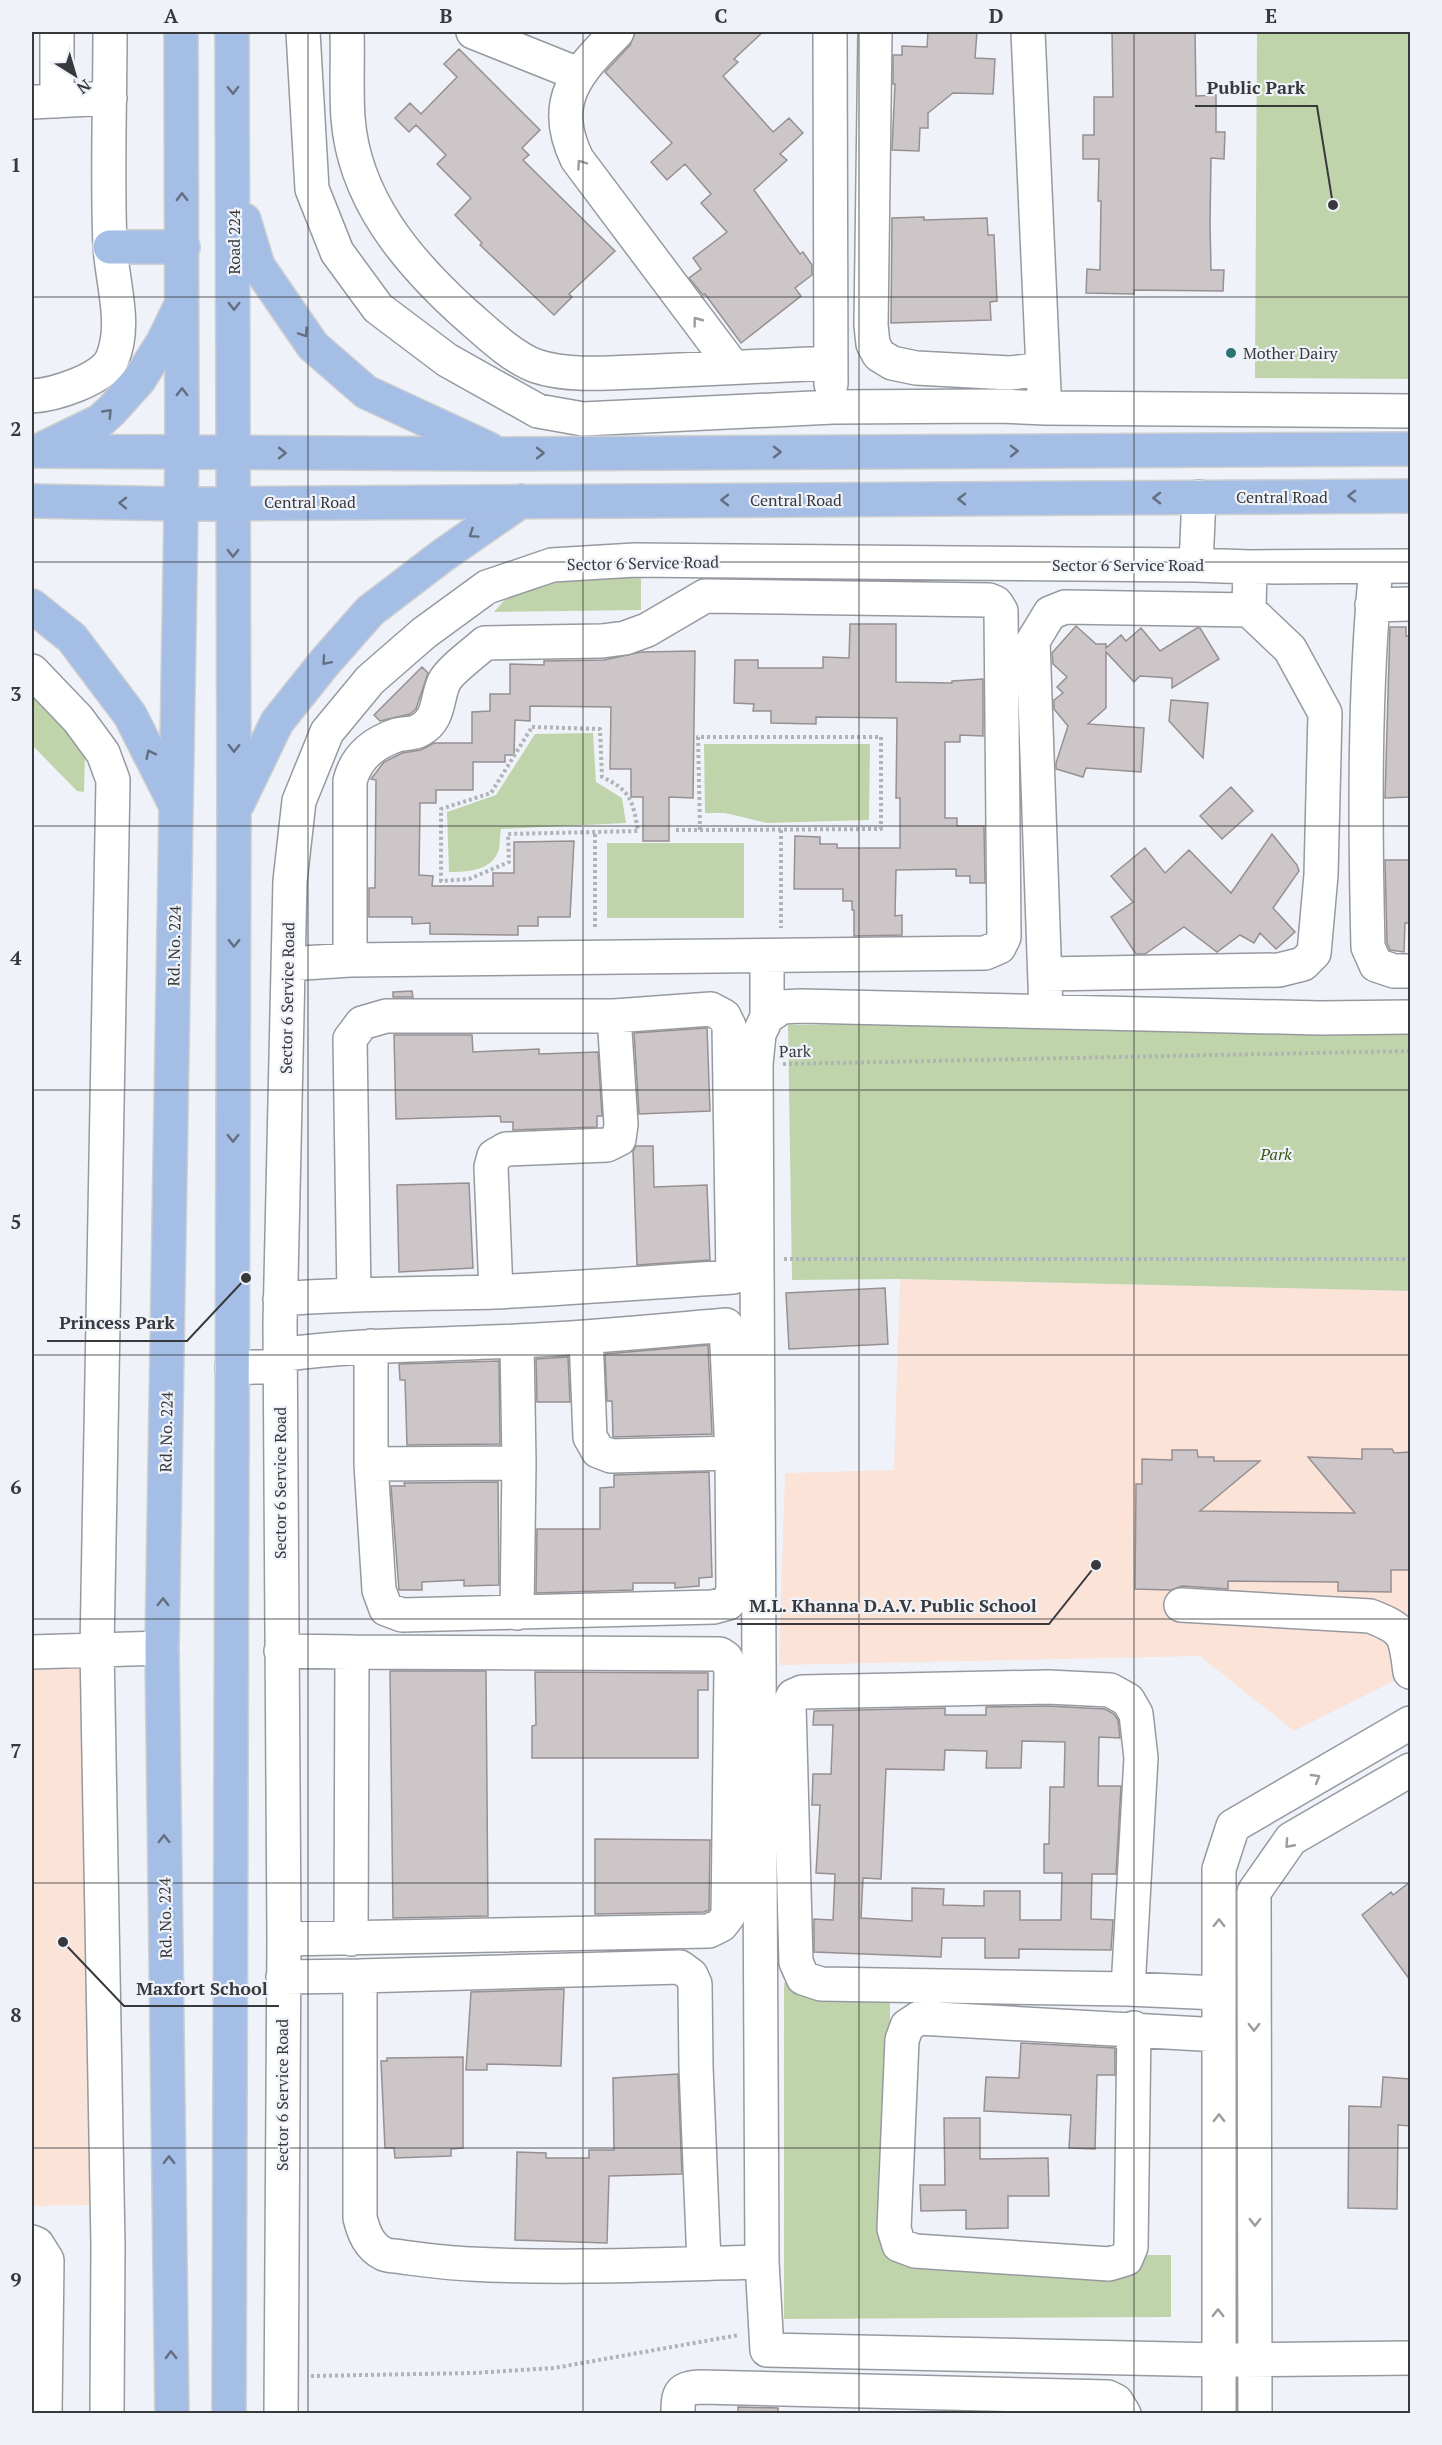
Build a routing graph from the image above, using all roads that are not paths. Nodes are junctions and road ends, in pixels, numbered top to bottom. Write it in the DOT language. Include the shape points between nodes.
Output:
graph roads {
  1 [pos="57,32"];
  2 [pos="110,32"];
  3 [pos="182,32"];
  4 [pos="232,32"];
  5 [pos="303,32"];
  6 [pos="347,32"];
  7 [pos="473,32"];
  8 [pos="617,32"];
  9 [pos="830,32"];
  10 [pos="875,32"];
  11 [pos="1028,32"];
  12 [pos="578,74"];
  13 [pos="110,98"];
  14 [pos="44,101"];
  15 [pos="234,187"];
  16 [pos="110,247"];
  17 [pos="183,247"];
  18 [pos="183,301"];
  19 [pos="830,363"];
  20 [pos="733,368"];
  21 [pos="1043,369"];
  22 [pos="32,396"];
  23 [pos="833,407"];
  24 [pos="1046,408"];
  25 [pos="1230,409"];
  26 [pos="1410,411"];
  27 [pos="1410,449"];
  28 [pos="1227,450"];
  29 [pos="35,451"];
  30 [pos="182,451"];
  31 [pos="234,452"];
  32 [pos="500,454"];
  33 [pos="1410,496"];
  34 [pos="1199,497"];
  35 [pos="32,501"];
  36 [pos="521,501"];
  37 [pos="233,502"];
  38 [pos="181,504"];
  39 [pos="988,564"];
  40 [pos="1196,564"];
  41 [pos="1410,566"];
  42 [pos="1250,567"];
  43 [pos="1376,567"];
  44 [pos="988,600"];
  45 [pos="1410,604"];
  46 [pos="1372,605"];
  47 [pos="32,606"];
  48 [pos="1249,610"];
  49 [pos="32,672"];
  50 [pos="176,807"];
  51 [pos="234,812"];
  52 [pos="774,956"];
  53 [pos="350,960"];
  54 [pos="288,964"];
  55 [pos="1410,971"];
  56 [pos="1045,974"];
  57 [pos="1046,1011"];
  58 [pos="614,1016"];
  59 [pos="767,1017"];
  60 [pos="1410,1017"];
  61 [pos="749,1271"];
  62 [pos="496,1292"];
  63 [pos="354,1295"];
  64 [pos="280,1299"];
  65 [pos="742,1325"];
  66 [pos="586,1337"];
  67 [pos="517,1341"];
  68 [pos="371,1346"];
  69 [pos="280,1361"];
  70 [pos="232,1368"];
  71 [pos="732,1453"];
  72 [pos="519,1463"];
  73 [pos="371,1464"];
  74 [pos="1181,1605"];
  75 [pos="517,1613"];
  76 [pos="162,1647"];
  77 [pos="97,1648"];
  78 [pos="281,1651"];
  79 [pos="32,1652"];
  80 [pos="352,1652"];
  81 [pos="1410,1672"];
  82 [pos="1410,1723"];
  83 [pos="1410,1770"];
  84 [pos="284,1939"];
  85 [pos="351,1939"];
  86 [pos="360,1976"];
  87 [pos="283,1977"];
  88 [pos="1128,1989"];
  89 [pos="1218,1993"];
  90 [pos="1134,2028"];
  91 [pos="1219,2034"];
  92 [pos="32,2242"];
  93 [pos="762,2262"];
  94 [pos="704,2263"];
  95 [pos="1410,2358"];
  96 [pos="1218,2360"];
  97 [pos="1255,2360"];
  98 [pos="45,2414"];
  99 [pos="107,2414"];
  100 [pos="172,2414"];
  101 [pos="229,2414"];
  102 [pos="281,2414"];
  103 [pos="678,2414"];
  104 [pos="1124,2414"];
  105 [pos="1219,2414"];
  106 [pos="1255,2414"];
  1 -- 14 [label="street"];
  2 -- 13 [label="street"];
  17 -- 3 [label="main road, one-way"];
  4 -- 15 [label="main road, Road 224, one-way"];
  5 -- 23 [label="street" via="312,189 337,252 378,308 447,360 538,411 583,418"];
  6 -- 20 [label="street" via="348,119 368,197 409,256 484,330 535,366 555,370 597,373"];
  7 -- 12 [label="street"];
  8 -- 12 [label="street"];
  9 -- 19 [label="street"];
  10 -- 21 [label="street" via="873,344 879,355 892,363 916,368 1010,373"];
  11 -- 21 [label="street"];
  20 -- 12 [label="street, one-way" via="577,159 568,141 565,102"];
  13 -- 14 [label="street"];
  13 -- 16 [label="street"];
  15 -- 31 [label="main road, Road 224, one-way"];
  15 -- 32 [label="main road, one-way" via="258,266 313,346 366,392"];
  16 -- 17 [label="main road"];
  16 -- 22 [label="street" via="118,321 111,361 101,373 75,386"];
  17 -- 18 [label="main road"];
  29 -- 18 [label="main road, one-way" via="100,421 118,403 145,371"];
  30 -- 18 [label="main road, one-way"];
  19 -- 20 [label="street"];
  19 -- 23 [label="street"];
  21 -- 24 [label="street"];
  23 -- 24 [label="street"];
  24 -- 25 [label="street"];
  25 -- 26 [label="street"];
  25 -- 28 [label="street"];
  27 -- 28 [label="main road"];
  32 -- 28 [label="main road, one-way"];
  29 -- 30 [label="main road"];
  30 -- 31 [label="main road"];
  30 -- 38 [label="main road, Rd. No. 224"];
  31 -- 32 [label="main road, one-way"];
  31 -- 37 [label="main road"];
  33 -- 34 [label="main road, Central Road, one-way"];
  34 -- 36 [label="main road, Central Road, one-way"];
  34 -- 40 [label="street"];
  38 -- 35 [label="main road, Central Road, one-way"];
  36 -- 37 [label="main road, Central Road"];
  36 -- 51 [label="main road, one-way" via="370,611 277,722"];
  37 -- 38 [label="main road, Central Road"];
  37 -- 51 [label="main road, one-way"];
  38 -- 50 [label="main road, Rd. No. 224"];
  39 -- 40 [label="street, Sector 6 Service Road"];
  39 -- 44 [label="street"];
  39 -- 54 [label="street, Sector 6 Service Road" via="635,560 552,565 487,586 370,680 327,732 299,801 290,881"];
  40 -- 42 [label="street, Sector 6 Service Road"];
  41 -- 43 [label="street, Sector 6 Service Road"];
  42 -- 43 [label="street, Sector 6 Service Road"];
  42 -- 48 [label="street"];
  43 -- 46 [label="street"];
  44 -- 52 [label="street" via="1001,611 1004,937 999,947 985,953"];
  44 -- 53 [label="street" via="705,596 647,630 625,638 484,643 444,680 432,720 419,731 377,744 354,766 350,781"];
  45 -- 46 [label="street"];
  46 -- 55 [label="street" via="1365,830 1368,947 1376,965"];
  50 -- 47 [label="main road, one-way" via="130,715 72,638"];
  48 -- 56 [label="street" via="1065,607 1050,613 1033,641"];
  48 -- 56 [label="street" via="1290,650 1325,713 1322,875 1314,953 1304,964 1279,970"];
  49 -- 77 [label="street" via="78,719 103,753 113,780"];
  76 -- 50 [label="main road, Rd. No. 224, one-way"];
  51 -- 70 [label="main road, one-way"];
  52 -- 53 [label="street"];
  52 -- 59 [label="street"];
  53 -- 54 [label="street"];
  54 -- 64 [label="street, Sector 6 Service Road"];
  56 -- 57 [label="street"];
  57 -- 59 [label="street" via="801,1006 782,1007"];
  57 -- 60 [label="street"];
  58 -- 61 [label="street" via="711,1009 724,1016 729,1026"];
  58 -- 62 [label="street" via="619,1139 607,1145 506,1149 494,1156 491,1167"];
  58 -- 63 [label="street" via="386,1016 362,1023 350,1039"];
  59 -- 61 [label="street" via="759,1034 756,1064"];
  61 -- 62 [label="street"];
  61 -- 65 [label="street"];
  62 -- 63 [label="street"];
  63 -- 64 [label="street"];
  64 -- 69 [label="street, Sector 6 Service Road"];
  65 -- 66 [label="street"];
  65 -- 71 [label="street"];
  65 -- 93 [label="street"];
  66 -- 67 [label="street"];
  66 -- 71 [label="street" via="590,1437 598,1451 611,1456"];
  67 -- 68 [label="street"];
  67 -- 72 [label="street"];
  68 -- 69 [label="street"];
  68 -- 73 [label="street"];
  69 -- 70 [label="street"];
  69 -- 78 [label="street, Sector 6 Service Road"];
  70 -- 101 [label="main road"];
  71 -- 75 [label="street" via="733,1590 728,1603 713,1607"];
  72 -- 73 [label="street"];
  72 -- 75 [label="street"];
  73 -- 75 [label="street" via="379,1590 386,1609 402,1616"];
  74 -- 81 [label="street" via="1370,1616 1392,1624 1406,1639"];
  76 -- 77 [label="street"];
  100 -- 76 [label="main road, Rd. No. 224, one-way"];
  77 -- 79 [label="street"];
  77 -- 99 [label="street" via="108,2246"];
  78 -- 80 [label="street"];
  78 -- 84 [label="street, Sector 6 Service Road"];
  80 -- 85 [label="street"];
  80 -- 85 [label="street" via="720,1654 731,1669 728,1916 721,1925 709,1931"];
  89 -- 82 [label="street, one-way" via="1219,1869 1233,1826"];
  83 -- 97 [label="street, one-way" via="1292,1839 1254,1892"];
  84 -- 85 [label="street"];
  84 -- 87 [label="street, Sector 6 Service Road"];
  86 -- 87 [label="street"];
  86 -- 94 [label="street" via="360,2218 366,2240 384,2254 443,2263"];
  86 -- 94 [label="street" via="680,1967 691,1975 695,1984"];
  87 -- 102 [label="street, Sector 6 Service Road"];
  88 -- 88 [label="street" via="821,1984 803,1978 796,1962 789,1705 793,1696 802,1692 878,1689 1048,1687 1110,1690 1128,1700 1136,1714 1141,1758"];
  88 -- 89 [label="street"];
  89 -- 91 [label="street"];
  90 -- 90 [label="street" via="1131,2247 1126,2259 1109,2264 915,2251 899,2245 894,2229 902,2040 907,2026 919,2018"];
  90 -- 91 [label="street"];
  96 -- 91 [label="street, one-way"];
  92 -- 98 [label="street" via="47,2260"];
  93 -- 94 [label="street"];
  93 -- 96 [label="street" via="767,2350"];
  95 -- 97 [label="street"];
  96 -- 97 [label="street"];
  96 -- 105 [label="street"];
  97 -- 106 [label="street"];
  103 -- 104 [label="street" via="678,2397 689,2387 1108,2397 1116,2401"];
}
